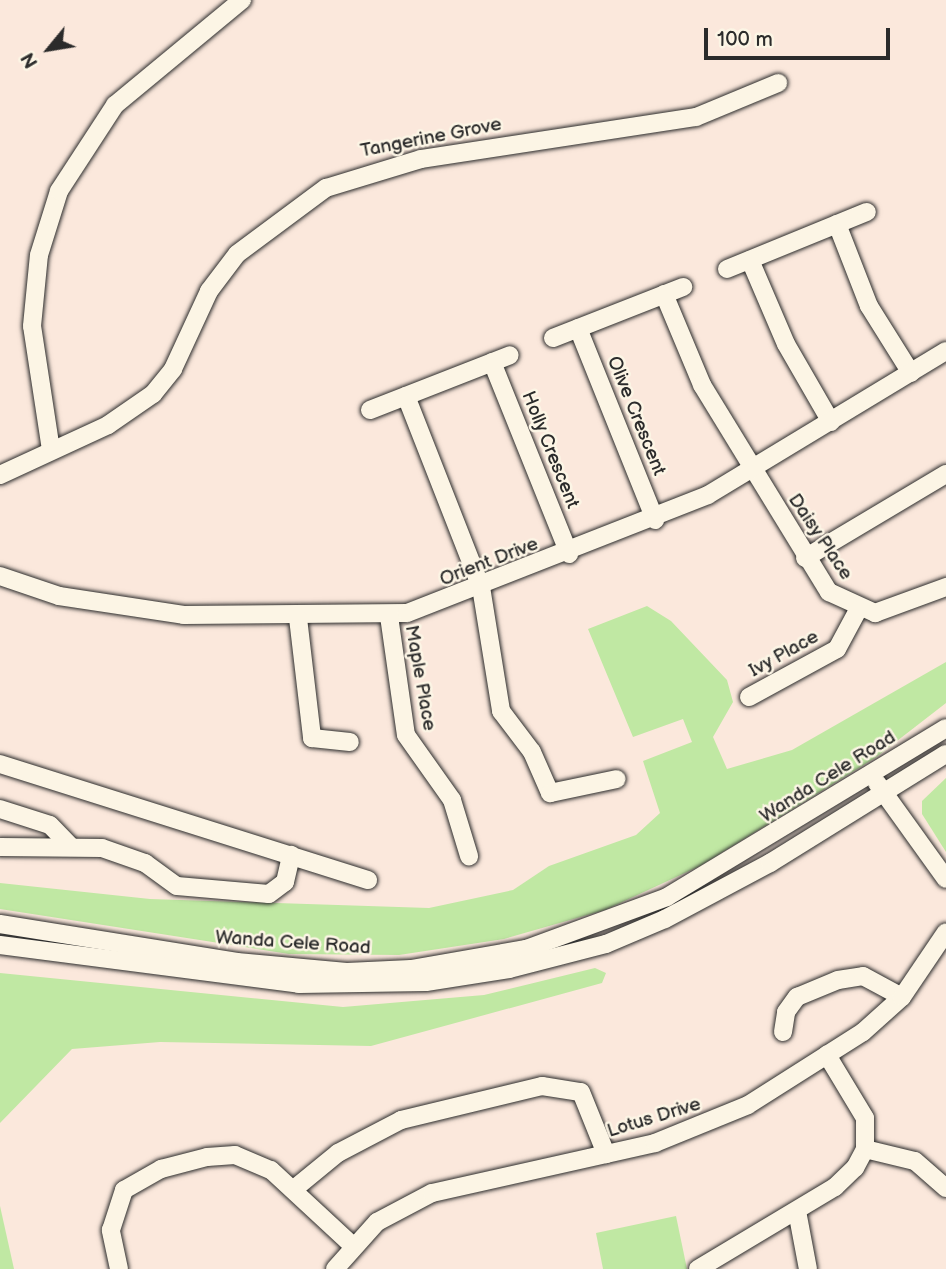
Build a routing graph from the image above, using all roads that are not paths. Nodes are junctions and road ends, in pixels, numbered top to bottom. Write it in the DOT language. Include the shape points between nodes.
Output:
graph roads {
  1 [pos="242,0"];
  2 [pos="778,83"];
  3 [pos="867,212"];
  4 [pos="836,224"];
  5 [pos="750,260"];
  6 [pos="727,269"];
  7 [pos="683,287"];
  8 [pos="664,294"];
  9 [pos="578,328"];
  10 [pos="553,338"];
  11 [pos="946,351"];
  12 [pos="510,355"];
  13 [pos="492,362"];
  14 [pos="911,373"];
  15 [pos="406,396"];
  16 [pos="370,410"];
  17 [pos="831,422"];
  18 [pos="51,450"];
  19 [pos="752,468"];
  20 [pos="946,474"];
  21 [pos="0,475"];
  22 [pos="654,520"];
  23 [pos="569,554"];
  24 [pos="805,558"];
  25 [pos="0,576"];
  26 [pos="481,587"];
  27 [pos="946,587"];
  28 [pos="858,610"];
  29 [pos="389,616"];
  30 [pos="293,618"];
  31 [pos="749,698"];
  32 [pos="946,728"];
  33 [pos="302,737"];
  34 [pos="350,742"];
  35 [pos="946,754"];
  36 [pos="0,764"];
  37 [pos="872,774"];
  38 [pos="617,779"];
  39 [pos="883,793"];
  40 [pos="0,809"];
  41 [pos="0,847"];
  42 [pos="71,848"];
  43 [pos="291,855"];
  44 [pos="469,856"];
  45 [pos="946,879"];
  46 [pos="368,880"];
  47 [pos="0,925"];
  48 [pos="946,932"];
  49 [pos="0,945"];
  50 [pos="902,997"];
  51 [pos="783,1032"];
  52 [pos="827,1055"];
  53 [pos="864,1149"];
  54 [pos="606,1154"];
  55 [pos="946,1188"];
  56 [pos="294,1189"];
  57 [pos="797,1211"];
  58 [pos="352,1245"];
  59 [pos="119,1269"];
  60 [pos="335,1269"];
  61 [pos="698,1269"];
  62 [pos="808,1269"];
  1 -- 18 [label="street" via="115,105 59,191 39,255 32,326"];
  2 -- 18 [label="street, Tangerine Grove" via="696,117 421,159 326,188 237,254 209,291 173,369 153,394 108,425"];
  3 -- 4 [label="street"];
  4 -- 5 [label="street"];
  4 -- 14 [label="street" via="869,306"];
  5 -- 6 [label="street"];
  5 -- 17 [label="street" via="786,344"];
  7 -- 8 [label="street"];
  8 -- 9 [label="street"];
  8 -- 19 [label="street" via="699,378"];
  9 -- 10 [label="street"];
  9 -- 22 [label="street, Olive Crescent"];
  11 -- 14 [label="street, Orient Drive"];
  12 -- 13 [label="street"];
  13 -- 15 [label="street"];
  13 -- 23 [label="street, Holly Crescent"];
  14 -- 17 [label="street, Orient Drive"];
  15 -- 16 [label="street"];
  15 -- 26 [label="street"];
  17 -- 19 [label="street, Orient Drive"];
  18 -- 21 [label="street, Tangerine Grove"];
  19 -- 22 [label="street, Orient Drive"];
  19 -- 24 [label="street, Daisy Place"];
  20 -- 24 [label="street"];
  22 -- 23 [label="street, Orient Drive"];
  23 -- 26 [label="street, Orient Drive"];
  24 -- 28 [label="street, Daisy Place" via="829,592"];
  25 -- 30 [label="street, Orient Drive" via="59,596 128,608"];
  26 -- 29 [label="street, Orient Drive"];
  26 -- 38 [label="street" via="495,695 532,752 545,788 558,795"];
  27 -- 28 [label="street" via="889,612"];
  28 -- 31 [label="street, Ivy Place" via="837,649"];
  29 -- 30 [label="street, Orient Drive"];
  29 -- 44 [label="street, Maple Place" via="406,735 452,800"];
  30 -- 33 [label="street"];
  30 -- 34 [label="street" via="312,738"];
  32 -- 37 [label="street, Wanda Cele Road"];
  35 -- 39 [label="street, Wanda Cele Road"];
  36 -- 43 [label="street"];
  37 -- 39 [label="street"];
  37 -- 47 [label="street, Wanda Cele Road" via="667,897 569,936 474,960 347,972 237,962"];
  39 -- 45 [label="street"];
  39 -- 49 [label="street, Wanda Cele Road" via="665,919 606,944 509,969 426,982 299,984"];
  40 -- 42 [label="street" via="50,825"];
  41 -- 42 [label="street"];
  42 -- 43 [label="street" via="135,859 177,886 269,894 285,882"];
  43 -- 46 [label="street"];
  48 -- 50 [label="street, Lotus Drive"];
  50 -- 51 [label="street" via="863,976 838,980 797,997 786,1012"];
  50 -- 52 [label="street, Lotus Drive"];
  52 -- 53 [label="street" via="865,1118"];
  52 -- 54 [label="street, Lotus Drive" via="707,1125"];
  53 -- 55 [label="street" via="915,1161"];
  53 -- 57 [label="street" via="847,1178"];
  54 -- 56 [label="street" via="581,1092 542,1086 401,1120 338,1153"];
  54 -- 58 [label="street, Lotus Drive" via="432,1193 394,1211"];
  56 -- 58 [label="street"];
  56 -- 59 [label="street" via="271,1170 235,1156 161,1169 131,1183 115,1204 111,1230"];
  57 -- 61 [label="street"];
  57 -- 62 [label="street"];
  58 -- 60 [label="street, Lotus Drive"];
}
